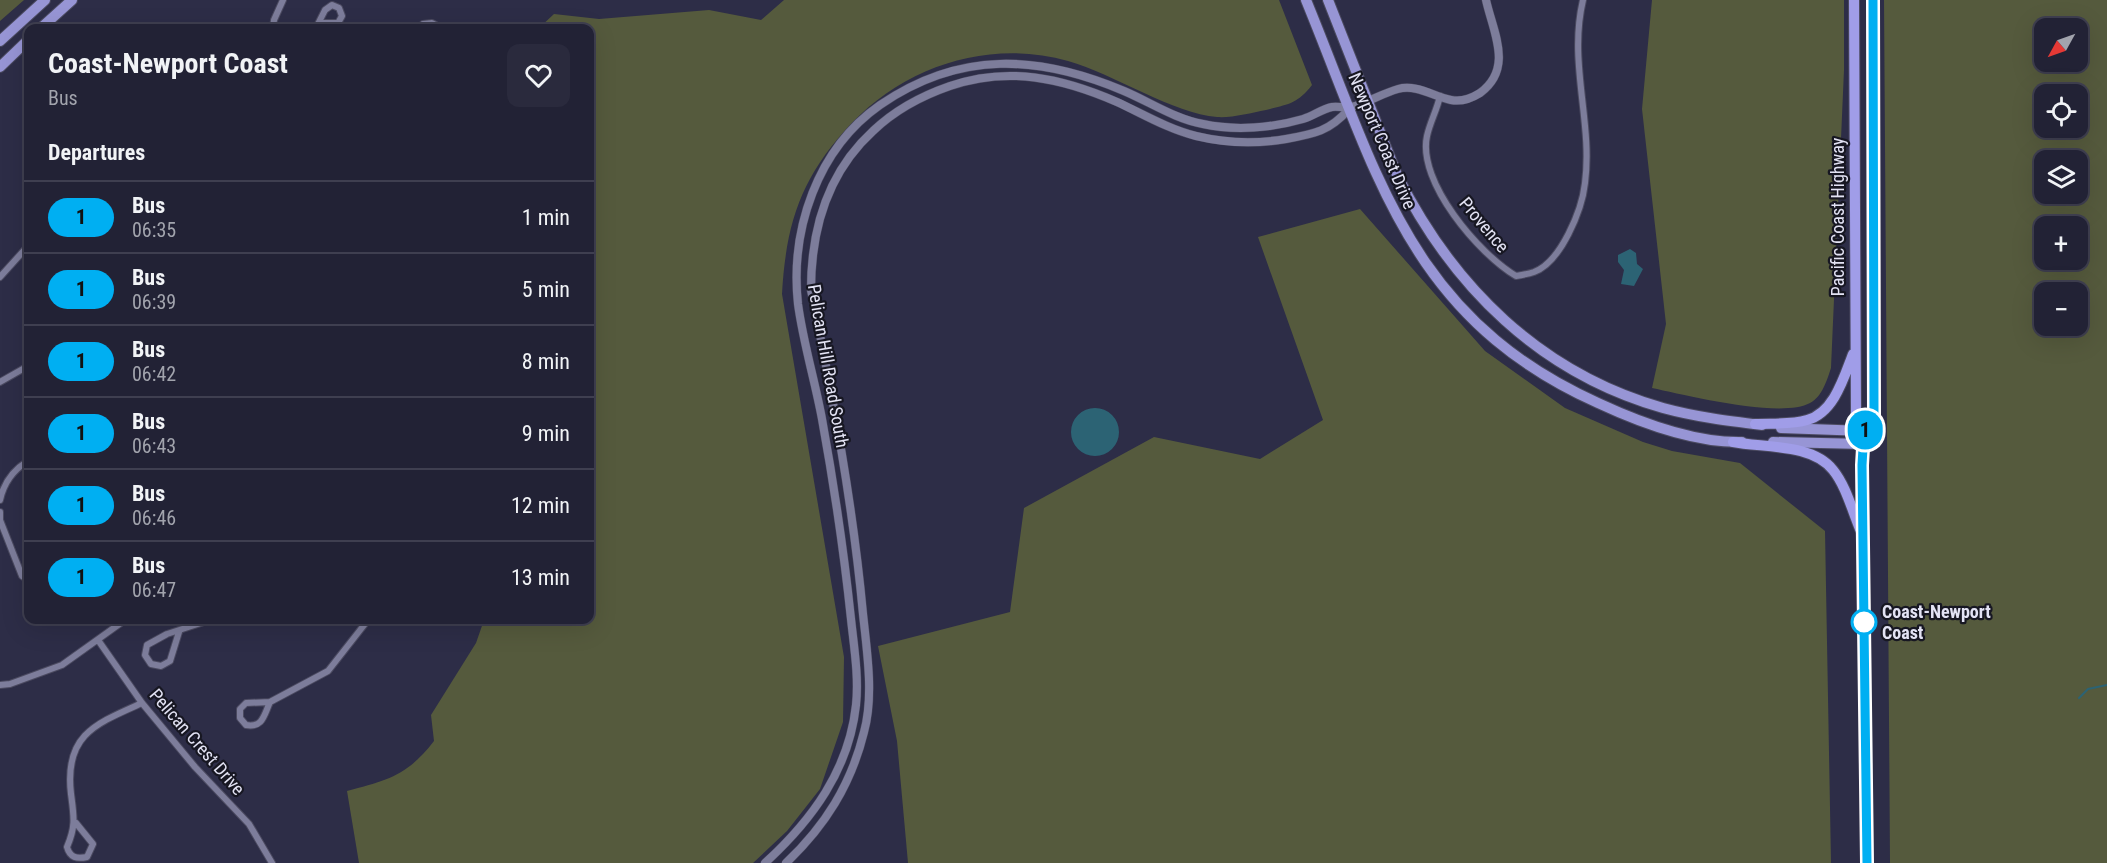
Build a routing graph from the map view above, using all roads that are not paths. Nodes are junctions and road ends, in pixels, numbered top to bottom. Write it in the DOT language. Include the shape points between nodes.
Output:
graph roads {
  1 [pos="45,0"];
  2 [pos="72,0"];
  3 [pos="283,0"];
  4 [pos="1306,0"];
  5 [pos="1328,0"];
  6 [pos="1486,0"];
  7 [pos="1583,0"];
  8 [pos="1854,0"];
  9 [pos="1873,0"];
  10 [pos="45,24"];
  11 [pos="274,24"];
  12 [pos="0,41"];
  13 [pos="24,44"];
  14 [pos="0,67"];
  15 [pos="1079,74"];
  16 [pos="1074,85"];
  17 [pos="1440,96"];
  18 [pos="1368,102"];
  19 [pos="1349,109"];
  20 [pos="24,251"];
  21 [pos="0,278"];
  22 [pos="1856,345"];
  23 [pos="24,368"];
  24 [pos="0,382"];
  25 [pos="1755,424"];
  26 [pos="1864,431"];
  27 [pos="1733,442"];
  28 [pos="1864,444"];
  29 [pos="24,464"];
  30 [pos="0,500"];
  31 [pos="0,512"];
  32 [pos="1862,535"];
  33 [pos="24,577"];
  34 [pos="863,613"];
  35 [pos="850,614"];
  36 [pos="120,624"];
  37 [pos="200,624"];
  38 [pos="365,624"];
  39 [pos="179,632"];
  40 [pos="98,640"];
  41 [pos="0,685"];
  42 [pos="270,702"];
  43 [pos="142,703"];
  44 [pos="856,704"];
  45 [pos="868,704"];
  46 [pos="76,823"];
  47 [pos="272,863"];
  48 [pos="765,863"];
  49 [pos="786,863"];
  50 [pos="1866,863"];
  1 -- 12 [label="main road"];
  2 -- 10 [label="main road"];
  3 -- 11 [label="street"];
  4 -- 19 [label="main road, Newport Coast Drive"];
  5 -- 18 [label="main road, Newport Coast Drive"];
  6 -- 17 [label="street, Pelican Hill Road South" via="1500,46 1501,60 1494,77 1474,96 1459,100"];
  7 -- 17 [label="street, Provence" via="1578,17 1577,57 1586,142 1585,184 1568,236 1553,259 1535,272 1516,276 1498,265 1448,209 1430,173 1427,137"];
  8 -- 22 [label="highway, Pacific Coast Highway"];
  9 -- 26 [label="highway, Pacific Coast Highway" via="1874,416"];
  13 -- 14 [label="main road"];
  15 -- 16 [label="street"];
  15 -- 19 [label="street, Pelican Hill Road South" via="1201,124 1271,126 1307,118 1331,107"];
  15 -- 35 [label="street, Pelican Hill Road South" via="1005,62 966,67 918,83 879,106 849,133 829,159 815,187 803,218 797,265 798,305 838,514"];
  16 -- 19 [label="street, Pelican Hill Road South" via="1194,135 1228,142 1305,136 1335,125"];
  16 -- 34 [label="street, Pelican Hill Road South" via="1044,77 1006,74 970,79 927,93 891,114 864,138 846,161 820,213 811,256 811,290 852,519"];
  17 -- 18 [label="street, Pelican Hill Road South" via="1400,88"];
  18 -- 19 [label="street, Pelican Hill Road South"];
  18 -- 25 [label="main road, Newport Coast Drive" via="1397,175 1429,234 1472,289 1519,333 1555,360 1621,393 1698,417"];
  19 -- 27 [label="main road, Newport Coast Drive" via="1383,191 1411,244 1457,303 1501,345 1569,391 1622,414 1688,434"];
  20 -- 21 [label="street"];
  22 -- 25 [label="highway" via="1840,386 1821,412 1807,420"];
  22 -- 26 [label="highway, Pacific Coast Highway" via="1856,416"];
  23 -- 24 [label="street"];
  25 -- 26 [label="main road, Newport Coast Drive"];
  26 -- 28 [label="highway, Pacific Coast Highway"];
  27 -- 28 [label="main road, Newport Coast Drive"];
  27 -- 32 [label="highway" via="1797,451 1823,459 1838,478"];
  28 -- 32 [label="highway, Pacific Coast Highway"];
  29 -- 30 [label="street" via="12,473"];
  31 -- 33 [label="street"];
  32 -- 50 [label="highway, Pacific Coast Highway"];
  34 -- 35 [label="street"];
  34 -- 45 [label="street, Pelican Hill Road South"];
  35 -- 44 [label="street, Pelican Hill Road South"];
  36 -- 40 [label="street"];
  37 -- 39 [label="street"];
  38 -- 42 [label="street" via="328,671"];
  39 -- 39 [label="street" via="147,645 145,655 151,664 161,666 170,661"];
  40 -- 41 [label="street" via="62,665"];
  40 -- 43 [label="street, Pelican Crest Drive"];
  42 -- 42 [label="street" via="246,703 240,709 240,718 246,725 262,722"];
  43 -- 46 [label="street" via="88,730 77,744 70,759"];
  43 -- 47 [label="street, Pelican Crest Drive" via="249,824"];
  44 -- 45 [label="street"];
  44 -- 48 [label="street, Pelican Hill Road South" via="838,769 827,792 791,839"];
  45 -- 49 [label="street, Pelican Hill Road South" via="865,730 845,789 806,844"];
  46 -- 46 [label="street" via="67,848 78,859 87,857 93,844"];
}
